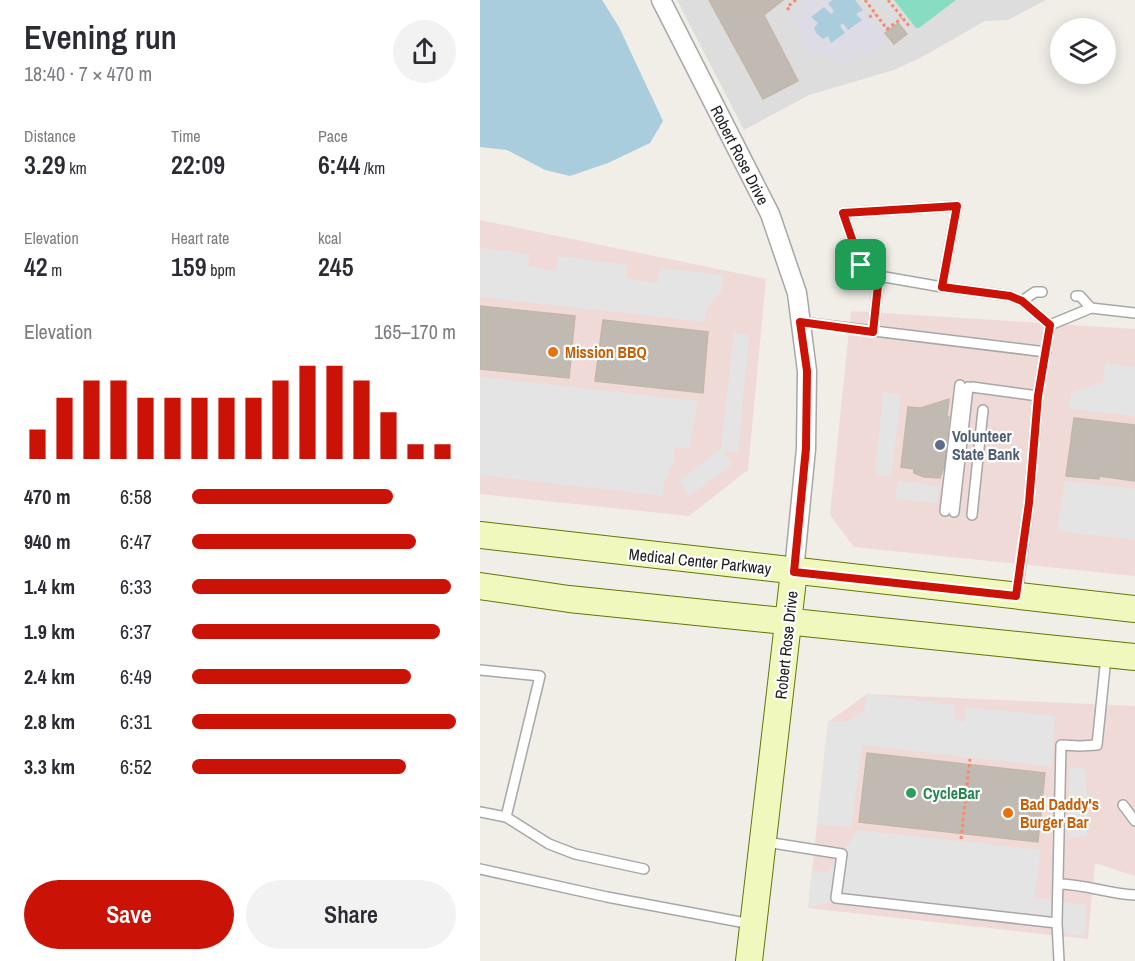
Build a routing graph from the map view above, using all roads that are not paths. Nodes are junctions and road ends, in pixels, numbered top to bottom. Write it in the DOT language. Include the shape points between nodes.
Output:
graph roads {
  1 [pos="661,0"];
  2 [pos="879,276"];
  3 [pos="942,287"];
  4 [pos="1041,292"];
  5 [pos="1076,296"];
  6 [pos="1022,301"];
  7 [pos="1091,308"];
  8 [pos="1135,313"];
  9 [pos="800,322"];
  10 [pos="1050,325"];
  11 [pos="873,332"];
  12 [pos="1046,352"];
  13 [pos="1038,396"];
  14 [pos="983,410"];
  15 [pos="950,512"];
  16 [pos="972,515"];
  17 [pos="480,535"];
  18 [pos="794,572"];
  19 [pos="480,586"];
  20 [pos="1016,596"];
  21 [pos="1135,609"];
  22 [pos="789,622"];
  23 [pos="1106,654"];
  24 [pos="1135,657"];
  25 [pos="480,670"];
  26 [pos="1123,805"];
  27 [pos="480,812"];
  28 [pos="506,817"];
  29 [pos="1135,821"];
  30 [pos="763,841"];
  31 [pos="480,869"];
  32 [pos="644,869"];
  33 [pos="1058,884"];
  34 [pos="1135,895"];
  35 [pos="1057,923"];
  36 [pos="753,924"];
  37 [pos="749,961"];
  38 [pos="1059,961"];
  1 -- 9 [label="street, Robert Rose Drive" via="770,214 797,293"];
  2 -- 3 [label="lane"];
  2 -- 3 [label="lane" via="861,265 843,213 957,206"];
  2 -- 11 [label="lane"];
  3 -- 6 [label="lane"];
  4 -- 6 [label="lane"];
  5 -- 7 [label="lane"];
  6 -- 10 [label="lane"];
  7 -- 8 [label="lane"];
  7 -- 10 [label="lane"];
  9 -- 11 [label="lane"];
  9 -- 18 [label="street, Robert Rose Drive" via="807,371 806,448"];
  10 -- 12 [label="lane"];
  11 -- 12 [label="lane"];
  12 -- 13 [label="lane"];
  13 -- 15 [label="lane" via="967,386"];
  13 -- 20 [label="lane"];
  14 -- 16 [label="lane"];
  17 -- 18 [label="main road, Medical Center Parkway"];
  18 -- 20 [label="main road, Medical Center Parkway"];
  18 -- 22 [label="main road, Robert Rose Drive"];
  19 -- 22 [label="main road"];
  20 -- 21 [label="main road, Medical Center Parkway"];
  22 -- 23 [label="main road"];
  22 -- 30 [label="main road, Robert Rose Drive"];
  23 -- 24 [label="main road"];
  23 -- 33 [label="lane" via="1097,745 1061,745"];
  25 -- 28 [label="lane" via="540,676"];
  26 -- 29 [label="lane"];
  27 -- 28 [label="lane"];
  28 -- 32 [label="lane" via="549,844 575,854"];
  30 -- 35 [label="lane" via="842,854 836,898"];
  30 -- 36 [label="main road, Robert Rose Drive"];
  31 -- 36 [label="lane"];
  33 -- 34 [label="lane"];
  33 -- 35 [label="lane"];
  35 -- 38 [label="lane"];
  36 -- 37 [label="main road, Robert Rose Drive"];
}
